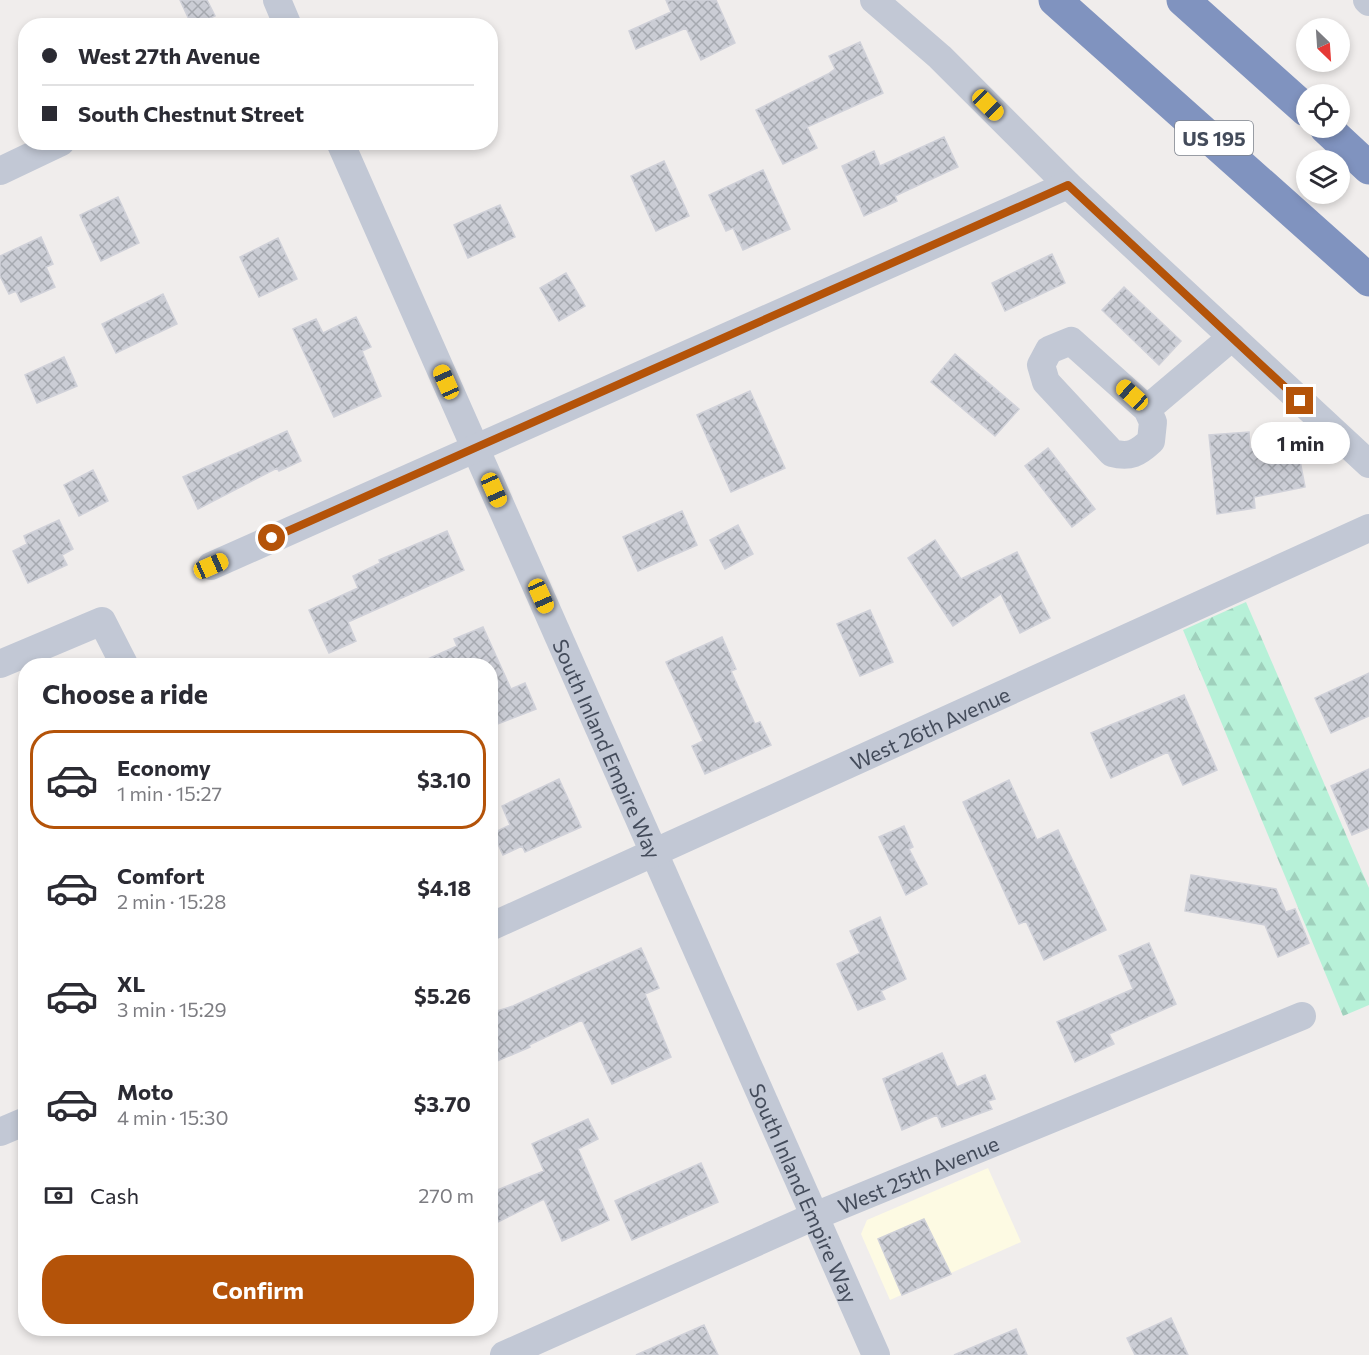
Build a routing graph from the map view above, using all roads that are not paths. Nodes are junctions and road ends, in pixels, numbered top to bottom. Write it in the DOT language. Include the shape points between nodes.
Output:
graph roads {
  1 [pos="277,0"];
  2 [pos="874,0"];
  3 [pos="1055,0"];
  4 [pos="1183,0"];
  5 [pos="285,18"];
  6 [pos="1296,101"];
  7 [pos="1337,138"];
  8 [pos="44,150"];
  9 [pos="344,150"];
  10 [pos="1369,168"];
  11 [pos="0,171"];
  12 [pos="1068,185"];
  13 [pos="1369,280"];
  14 [pos="1232,337"];
  15 [pos="1147,409"];
  16 [pos="475,447"];
  17 [pos="1369,464"];
  18 [pos="1369,528"];
  19 [pos="211,566"];
  20 [pos="121,658"];
  21 [pos="0,664"];
  22 [pos="655,853"];
  23 [pos="498,923"];
  24 [pos="1302,1016"];
  25 [pos="18,1124"];
  26 [pos="0,1132"];
  27 [pos="814,1216"];
  28 [pos="504,1355"];
  29 [pos="876,1355"];
  1 -- 5 [label="street"];
  2 -- 12 [label="street" via="940,57"];
  3 -- 13 [label="highway, US 195"];
  4 -- 6 [label="highway"];
  7 -- 10 [label="highway"];
  8 -- 11 [label="street"];
  9 -- 16 [label="street, South Inland Empire Way"];
  12 -- 14 [label="street"];
  12 -- 16 [label="street"];
  14 -- 15 [label="street"];
  14 -- 17 [label="street"];
  16 -- 19 [label="street"];
  16 -- 22 [label="street, South Inland Empire Way"];
  18 -- 22 [label="street, West 26th Avenue"];
  20 -- 21 [label="street" via="102,621"];
  22 -- 23 [label="street, West 26th Avenue"];
  22 -- 27 [label="street, South Inland Empire Way"];
  24 -- 27 [label="street, West 25th Avenue"];
  25 -- 26 [label="street"];
  27 -- 28 [label="street, West 25th Avenue"];
  27 -- 29 [label="street, South Inland Empire Way"];
}
